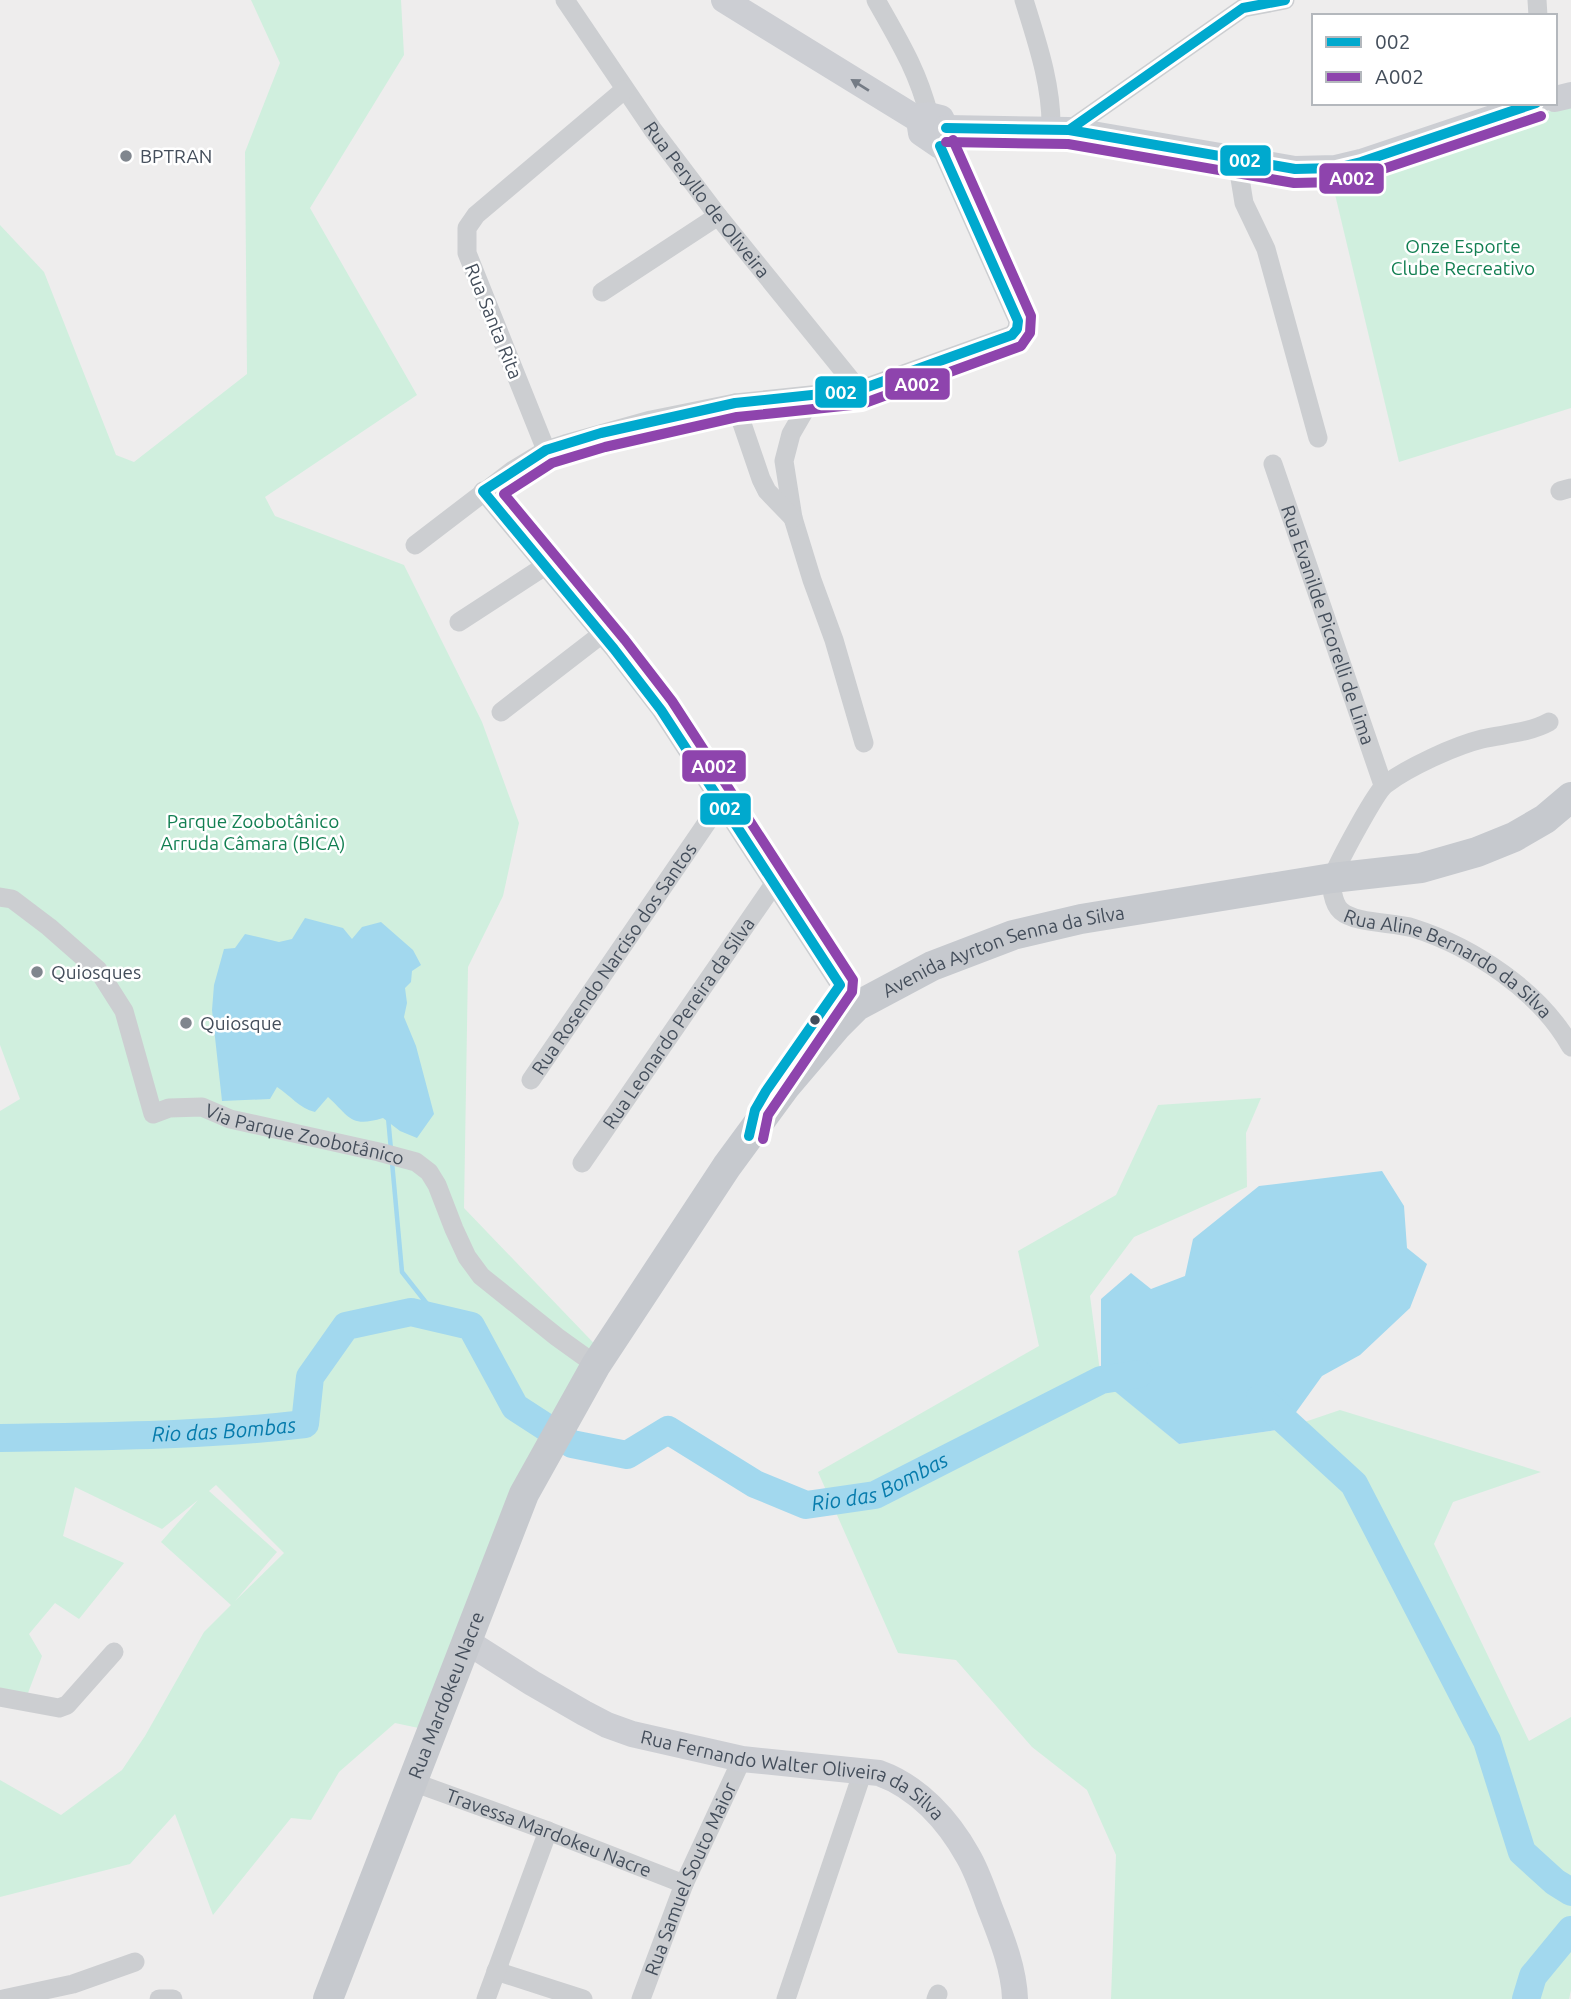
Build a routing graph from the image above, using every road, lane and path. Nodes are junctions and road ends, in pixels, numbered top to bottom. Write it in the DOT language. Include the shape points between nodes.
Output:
graph roads {
  1 [pos="565,0"];
  2 [pos="724,0"];
  3 [pos="876,0"];
  4 [pos="1024,0"];
  5 [pos="1285,0"];
  6 [pos="1238,4"];
  7 [pos="625,90"];
  8 [pos="1531,105"];
  9 [pos="933,127"];
  10 [pos="1060,130"];
  11 [pos="1237,160"];
  12 [pos="718,216"];
  13 [pos="602,292"];
  14 [pos="859,390"];
  15 [pos="813,396"];
  16 [pos="735,403"];
  17 [pos="1318,438"];
  18 [pos="547,450"];
  19 [pos="1273,464"];
  20 [pos="483,491"];
  21 [pos="793,518"];
  22 [pos="415,545"];
  23 [pos="545,566"];
  24 [pos="459,622"];
  25 [pos="602,634"];
  26 [pos="501,712"];
  27 [pos="1549,722"];
  28 [pos="864,743"];
  29 [pos="1383,785"];
  30 [pos="1571,797"];
  31 [pos="721,802"];
  32 [pos="1332,878"];
  33 [pos="774,884"];
  34 [pos="0,897"];
  35 [pos="857,1006"];
  36 [pos="1571,1047"];
  37 [pos="531,1080"];
  38 [pos="582,1163"];
  39 [pos="596,1365"];
  40 [pos="578,1397"];
  41 [pos="466,1641"];
  42 [pos="114,1652"];
  43 [pos="0,1697"];
  44 [pos="742,1759"];
  45 [pos="863,1771"];
  46 [pos="413,1783"];
  47 [pos="548,1831"];
  48 [pos="684,1884"];
  49 [pos="135,1962"];
  50 [pos="496,1971"];
  51 [pos="77,1992"];
  52 [pos="3,1999"];
  53 [pos="159,1999"];
  54 [pos="173,1999"];
  55 [pos="328,1999"];
  56 [pos="486,1999"];
  57 [pos="583,1999"];
  58 [pos="641,1999"];
  59 [pos="786,1999"];
  60 [pos="1015,1999"];
  1 -- 7 [label="street, Rua Peryllo de Oliveira"];
  9 -- 2 [label="street, one-way"];
  3 -- 9 [label="street" via="912,64"];
  4 -- 10 [label="street"];
  5 -- 6 [label="street"];
  6 -- 10 [label="street"];
  7 -- 12 [label="street, Rua Peryllo de Oliveira"];
  7 -- 18 [label="street, Rua Santa Rita" via="475,215 467,228 467,253"];
  8 -- 11 [label="street" via="1336,168 1295,169"];
  9 -- 10 [label="street"];
  9 -- 14 [label="street" via="1018,321 1017,329 1012,335"];
  10 -- 11 [label="street"];
  11 -- 17 [label="street" via="1244,203 1266,248"];
  12 -- 13 [label="street"];
  12 -- 14 [label="street, Rua Peryllo de Oliveira"];
  14 -- 15 [label="street"];
  15 -- 16 [label="street"];
  15 -- 21 [label="street" via="791,434 783,461"];
  16 -- 18 [label="street" via="638,423"];
  16 -- 21 [label="street" via="761,480"];
  18 -- 20 [label="street"];
  19 -- 29 [label="street, Rua Evanilde Picorelli de Lima"];
  20 -- 22 [label="street"];
  20 -- 23 [label="street"];
  21 -- 28 [label="street"];
  23 -- 24 [label="street"];
  23 -- 25 [label="street"];
  25 -- 26 [label="street"];
  25 -- 31 [label="street" via="661,710"];
  27 -- 29 [label="street" via="1454,747"];
  29 -- 32 [label="street"];
  30 -- 32 [label="main road, Avenida Ayrton Senna da Silva" via="1545,819 1477,852 1422,868"];
  31 -- 33 [label="street"];
  31 -- 37 [label="street, Rua Rosendo Narciso dos Santos"];
  32 -- 35 [label="main road, Avenida Ayrton Senna da Silva" via="1081,919 1013,935 932,967"];
  32 -- 36 [label="street, Rua Aline Bernardo da Silva" via="1335,902 1342,912 1411,928 1481,959 1534,1000"];
  33 -- 35 [label="street"];
  33 -- 38 [label="street, Rua Leonardo Pereira da Silva"];
  34 -- 39 [label="street, Via Parque Zoobotânico" via="12,899 99,970 124,1011 153,1114 169,1108 202,1107 230,1119 416,1162 429,1171 437,1185 467,1257 481,1276"];
  35 -- 39 [label="main road, Avenida Ayrton Senna da Silva" via="810,1055 756,1126"];
  39 -- 40 [label="main road, Avenida Ayrton Senna da Silva"];
  40 -- 41 [label="main road, Rua Mardokeu Nacre" via="524,1494"];
  41 -- 44 [label="street, Rua Fernando Walter Oliveira da Silva" via="607,1726"];
  41 -- 46 [label="main road, Rua Mardokeu Nacre"];
  42 -- 43 [label="street" via="67,1705"];
  44 -- 45 [label="street, Rua Fernando Walter Oliveira da Silva"];
  44 -- 48 [label="street, Rua Samuel Souto Maior"];
  45 -- 59 [label="street"];
  45 -- 60 [label="street, Rua Fernando Walter Oliveira da Silva" via="898,1780 914,1790 969,1857 1005,1947"];
  46 -- 47 [label="street, Travessa Mardokeu Nacre"];
  46 -- 55 [label="main road, Rua Mardokeu Nacre"];
  47 -- 48 [label="street, Travessa Mardokeu Nacre"];
  47 -- 50 [label="street"];
  48 -- 58 [label="street, Rua Samuel Souto Maior"];
  49 -- 51 [label="street"];
  50 -- 56 [label="street"];
  50 -- 57 [label="street"];
  51 -- 52 [label="street"];
  53 -- 54 [label="street"];
}
